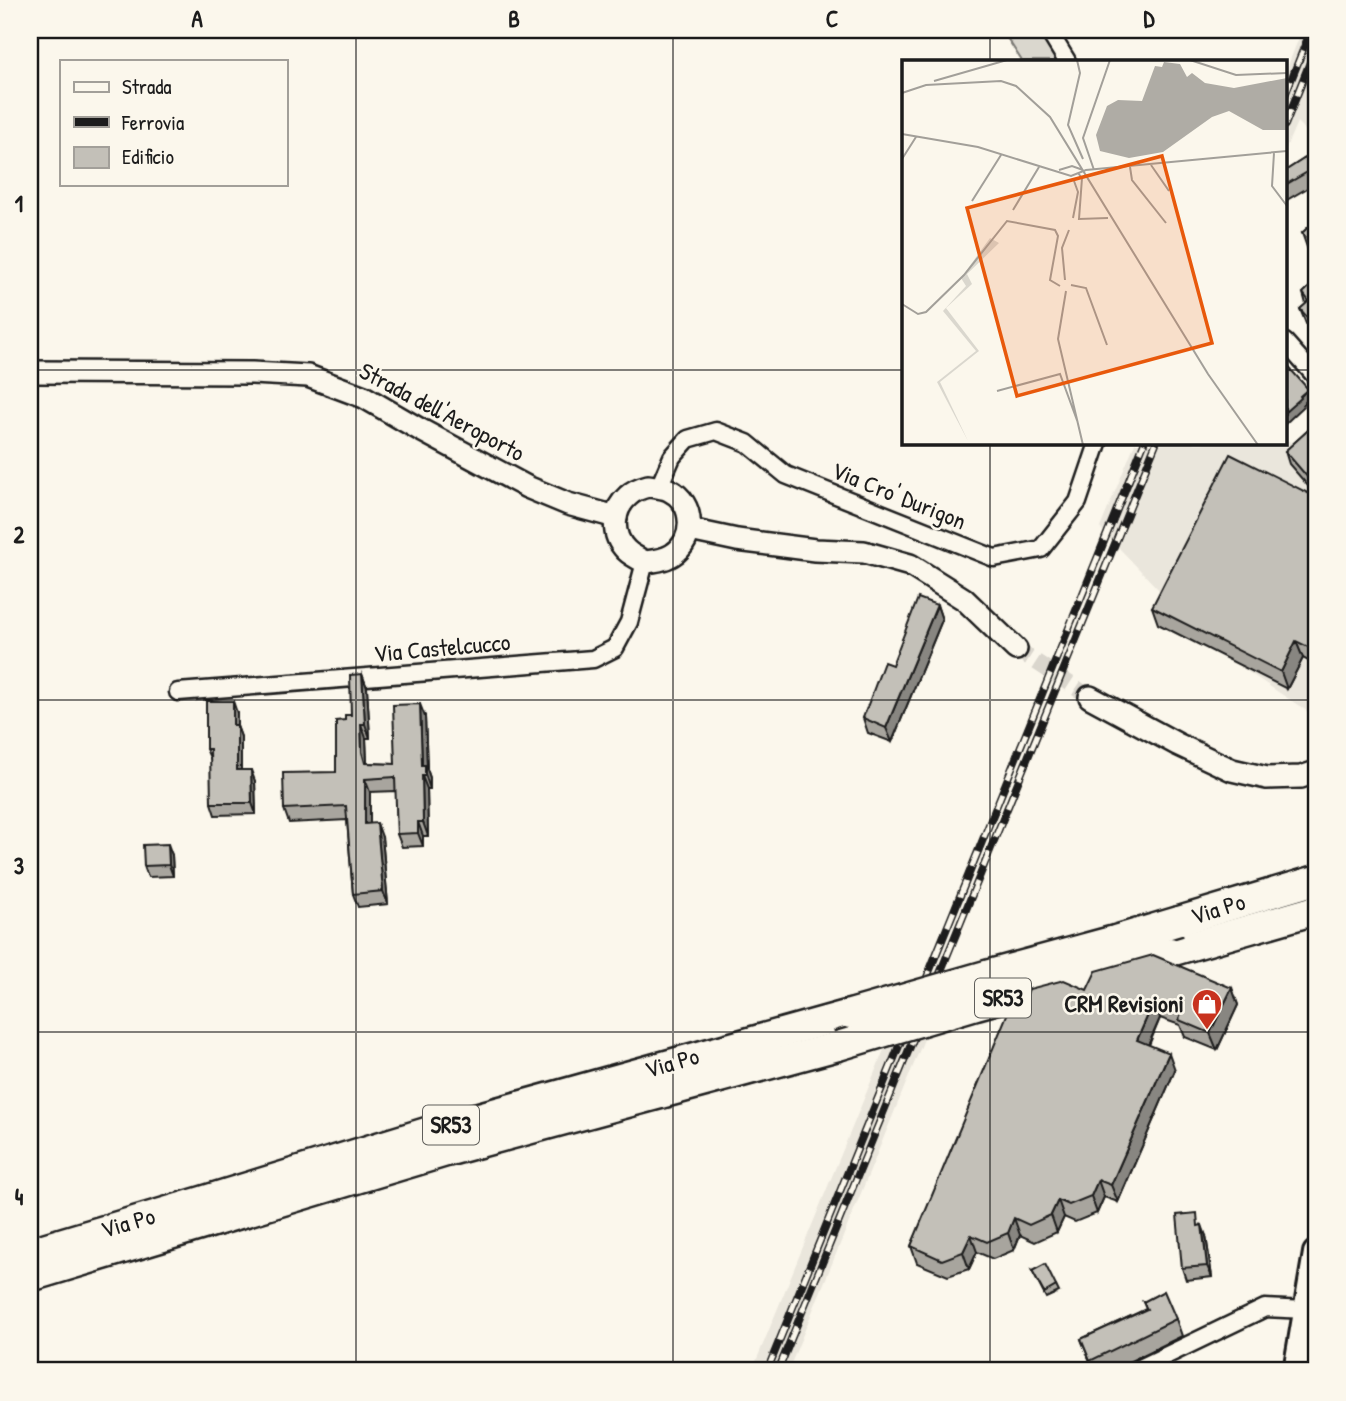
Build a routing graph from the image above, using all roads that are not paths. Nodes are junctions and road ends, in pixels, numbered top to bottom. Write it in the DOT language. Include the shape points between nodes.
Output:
graph roads {
  1 [pos="1048,30"];
  2 [pos="1066,60"];
  3 [pos="1286,343"];
  4 [pos="30,372"];
  5 [pos="1316,377"];
  6 [pos="1098,444"];
  7 [pos="659,487"];
  8 [pos="616,517"];
  9 [pos="690,530"];
  10 [pos="645,562"];
  11 [pos="1016,649"];
  12 [pos="178,692"];
  13 [pos="1090,697"];
  14 [pos="1316,772"];
  15 [pos="1316,880"];
  16 [pos="1316,910"];
  17 [pos="30,1252"];
  18 [pos="1316,1253"];
  19 [pos="30,1277"];
  20 [pos="1306,1310"];
  21 [pos="1134,1371"];
  22 [pos="1296,1371"];
  1 -- 2 [label="street"];
  3 -- 5 [label="street"];
  4 -- 8 [label="street, Strada dell'Aeroporto" via="308,376 364,397 527,487"];
  6 -- 7 [label="street, Via Cro' Durigon" via="1078,502 1041,549 994,558 786,475 747,443 716,431 688,439 672,457"];
  7 -- 8 [label="street" via="636,489"];
  7 -- 9 [label="street" via="681,500"];
  8 -- 10 [label="street" via="619,540"];
  9 -- 10 [label="street" via="671,556"];
  9 -- 11 [label="street" via="737,540 864,552 910,565 964,599"];
  10 -- 12 [label="street, Via Castelcucco" via="629,622 615,648 593,659"];
  13 -- 14 [label="street" via="1232,770 1267,778"];
  15 -- 17 [label="highway, Via Po / SR53, bridge" via="443,1127"];
  16 -- 19 [label="highway, Via Po / SR53, bridge" via="446,1152"];
  18 -- 20 [label="main road"];
  20 -- 21 [label="street" via="1265,1308"];
  20 -- 22 [label="main road"];
}
